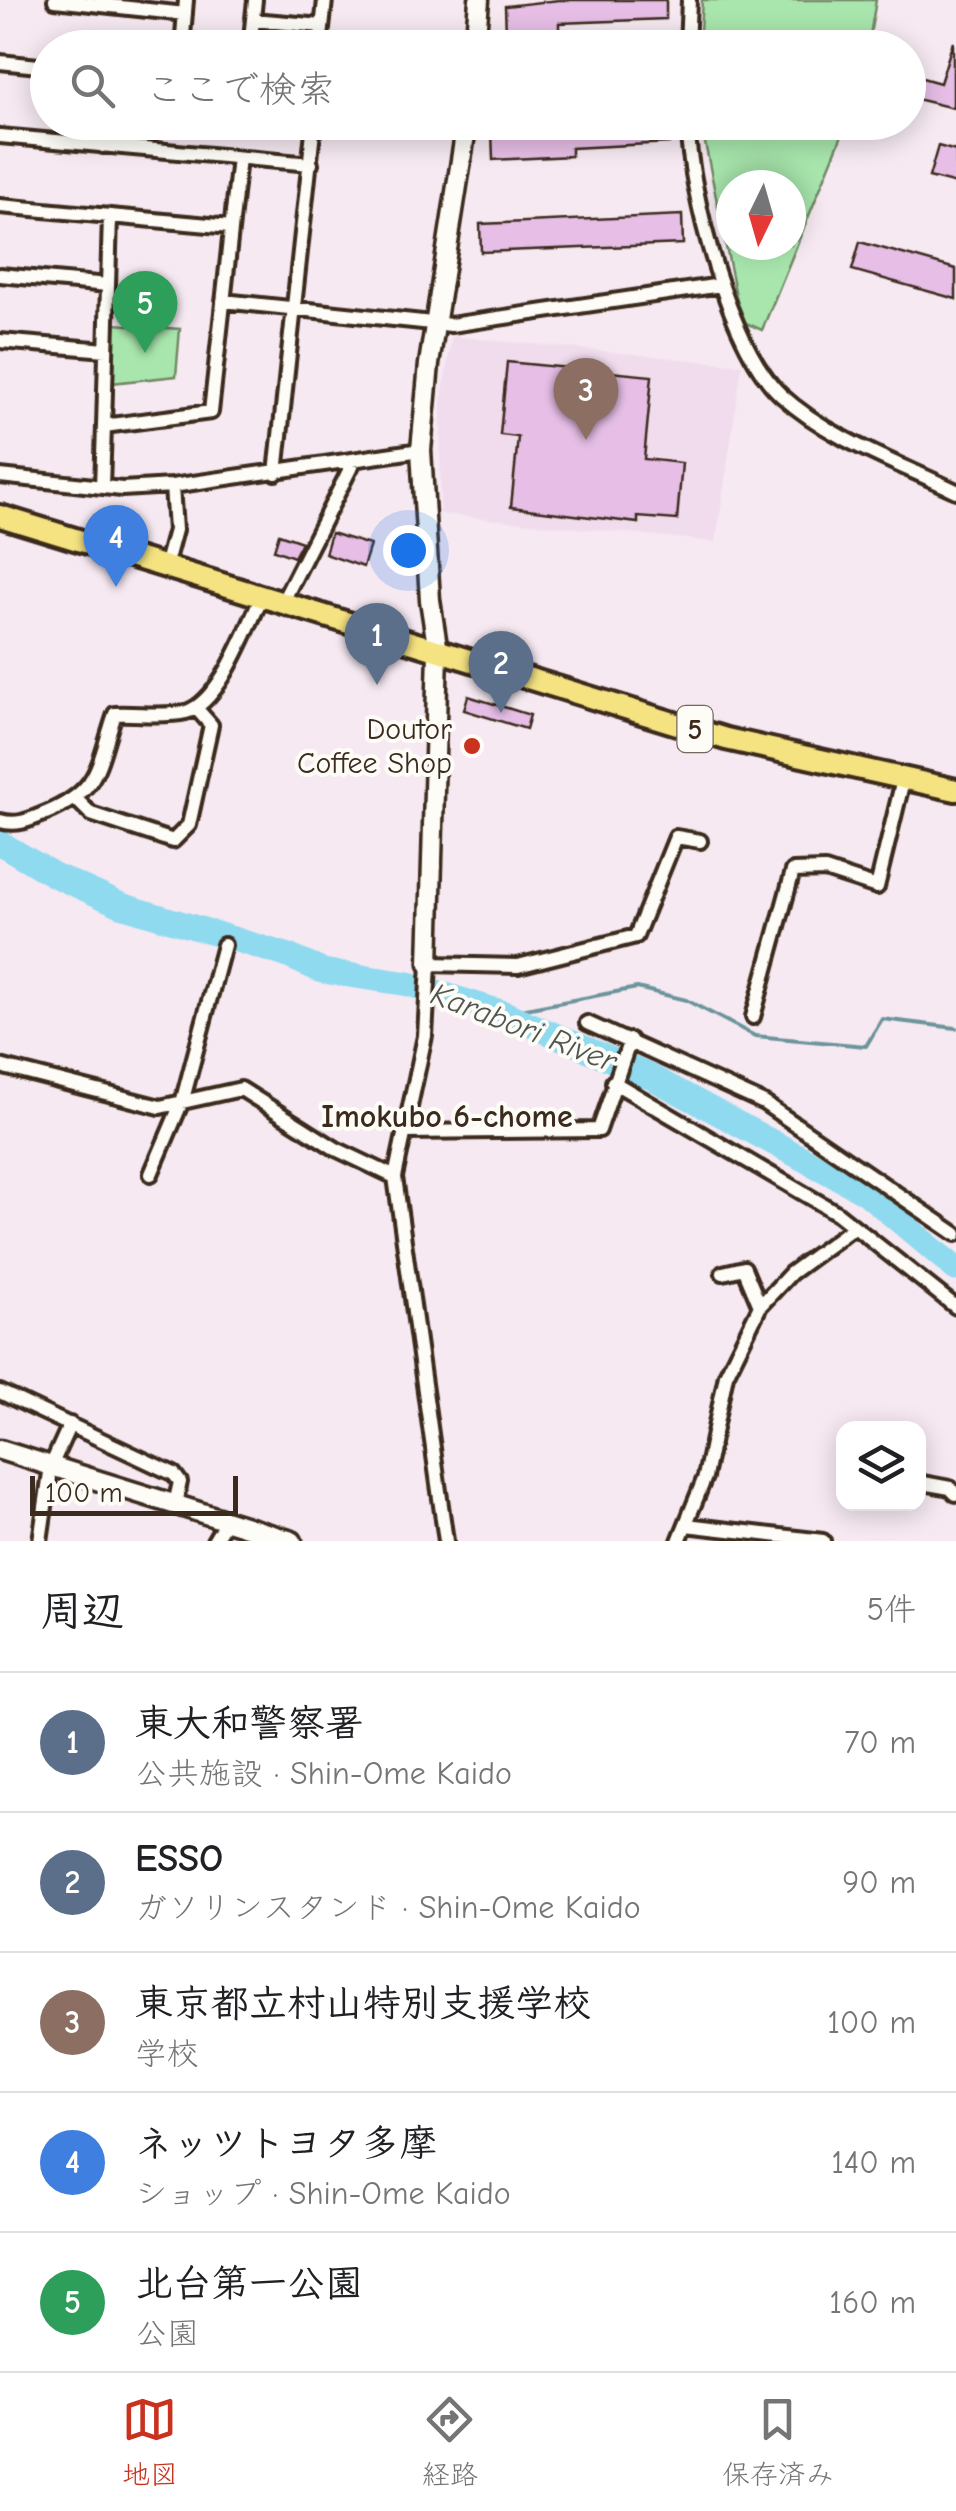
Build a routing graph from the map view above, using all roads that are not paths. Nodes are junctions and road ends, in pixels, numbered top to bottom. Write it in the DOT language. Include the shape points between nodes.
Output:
graph roads {
  1 [pos="55,0"];
  2 [pos="255,0"];
  3 [pos="325,0"];
  4 [pos="479,0"];
  5 [pos="689,0"];
  6 [pos="185,7"];
  7 [pos="253,20"];
  8 [pos="322,26"];
  9 [pos="252,30"];
  10 [pos="322,30"];
  11 [pos="476,30"];
  12 [pos="688,30"];
  13 [pos="0,62"];
  14 [pos="30,65"];
  15 [pos="0,136"];
  16 [pos="30,139"];
  17 [pos="41,140"];
  18 [pos="104,140"];
  19 [pos="313,140"];
  20 [pos="464,140"];
  21 [pos="689,140"];
  22 [pos="103,146"];
  23 [pos="239,158"];
  24 [pos="311,164"];
  25 [pos="0,206"];
  26 [pos="110,216"];
  27 [pos="232,227"];
  28 [pos="0,275"];
  29 [pos="108,285"];
  30 [pos="722,285"];
  31 [pos="223,301"];
  32 [pos="296,306"];
  33 [pos="437,323"];
  34 [pos="0,341"];
  35 [pos="106,350"];
  36 [pos="104,426"];
  37 [pos="421,450"];
  38 [pos="354,461"];
  39 [pos="276,473"];
  40 [pos="0,476"];
  41 [pos="172,486"];
  42 [pos="102,487"];
  43 [pos="956,491"];
  44 [pos="0,516"];
  45 [pos="166,567"];
  46 [pos="272,600"];
  47 [pos="438,652"];
  48 [pos="196,708"];
  49 [pos="904,780"];
  50 [pos="956,790"];
  51 [pos="77,800"];
  52 [pos="0,821"];
  53 [pos="700,842"];
  54 [pos="224,945"];
  55 [pos="429,970"];
  56 [pos="753,1017"];
  57 [pos="588,1023"];
  58 [pos="630,1040"];
  59 [pos="0,1066"];
  60 [pos="613,1082"];
  61 [pos="184,1099"];
  62 [pos="404,1132"];
  63 [pos="152,1174"];
  64 [pos="395,1177"];
  65 [pos="854,1227"];
  66 [pos="956,1234"];
  67 [pos="723,1272"];
  68 [pos="760,1306"];
  69 [pos="956,1306"];
  70 [pos="0,1392"];
  71 [pos="70,1424"];
  72 [pos="0,1450"];
  73 [pos="51,1466"];
  74 [pos="926,1484"];
  75 [pos="956,1494"];
  76 [pos="175,1504"];
  77 [pos="226,1521"];
  78 [pos="686,1524"];
  79 [pos="40,1541"];
  80 [pos="214,1541"];
  81 [pos="292,1541"];
  82 [pos="446,1541"];
  83 [pos="679,1541"];
  84 [pos="823,1541"];
  1 -- 6 [label="street"];
  2 -- 7 [label="street"];
  3 -- 8 [label="street"];
  4 -- 11 [label="street"];
  5 -- 12 [label="street"];
  7 -- 8 [label="street"];
  7 -- 9 [label="street"];
  8 -- 10 [label="street"];
  13 -- 14 [label="street"];
  15 -- 16 [label="street"];
  17 -- 22 [label="street"];
  18 -- 22 [label="street"];
  19 -- 24 [label="street"];
  20 -- 33 [label="street"];
  21 -- 30 [label="street"];
  22 -- 23 [label="street"];
  23 -- 24 [label="street"];
  23 -- 27 [label="street"];
  24 -- 32 [label="street"];
  25 -- 26 [label="street"];
  26 -- 27 [label="street"];
  26 -- 29 [label="street"];
  27 -- 31 [label="street"];
  28 -- 29 [label="street"];
  29 -- 35 [label="street"];
  30 -- 33 [label="street"];
  30 -- 43 [label="street" via="757,366 779,393 844,436"];
  31 -- 32 [label="street"];
  31 -- 36 [label="street" via="211,412"];
  32 -- 33 [label="street"];
  32 -- 39 [label="street"];
  33 -- 37 [label="street"];
  34 -- 35 [label="street"];
  35 -- 36 [label="street"];
  36 -- 42 [label="street"];
  37 -- 38 [label="street"];
  37 -- 47 [label="street"];
  38 -- 39 [label="street"];
  38 -- 46 [label="street"];
  39 -- 41 [label="street"];
  40 -- 42 [label="street"];
  41 -- 42 [label="street"];
  41 -- 45 [label="street" via="175,530"];
  44 -- 45 [label="main road, 5"];
  45 -- 46 [label="main road, 5"];
  46 -- 47 [label="main road, 5"];
  46 -- 48 [label="street" via="216,689"];
  47 -- 49 [label="main road, 5" via="726,739"];
  47 -- 55 [label="street"];
  48 -- 51 [label="street" via="115,714 91,785"];
  48 -- 51 [label="street" via="211,725 189,825 173,841 91,814"];
  49 -- 50 [label="main road, 5"];
  49 -- 56 [label="street" via="878,887 825,870 793,871"];
  51 -- 52 [label="street" via="16,825"];
  53 -- 55 [label="street" via="676,837 636,936 518,966"];
  54 -- 61 [label="street"];
  55 -- 62 [label="street"];
  57 -- 58 [label="street"];
  58 -- 60 [label="street"];
  58 -- 66 [label="street" via="764,1104"];
  59 -- 61 [label="street" via="160,1107"];
  60 -- 62 [label="street" via="599,1130"];
  60 -- 65 [label="street"];
  61 -- 63 [label="street"];
  61 -- 64 [label="street" via="241,1090"];
  62 -- 64 [label="street"];
  64 -- 82 [label="street"];
  65 -- 68 [label="street" via="792,1272"];
  65 -- 69 [label="street"];
  67 -- 68 [label="street" via="744,1268"];
  68 -- 78 [label="street" via="726,1375 705,1477"];
  70 -- 71 [label="street"];
  71 -- 73 [label="street"];
  71 -- 76 [label="street" via="174,1474 180,1482"];
  72 -- 73 [label="street"];
  73 -- 76 [label="street"];
  73 -- 79 [label="street"];
  74 -- 75 [label="street"];
  76 -- 77 [label="street"];
  77 -- 80 [label="street"];
  77 -- 81 [label="street"];
  78 -- 83 [label="street"];
  78 -- 84 [label="street"];
}
